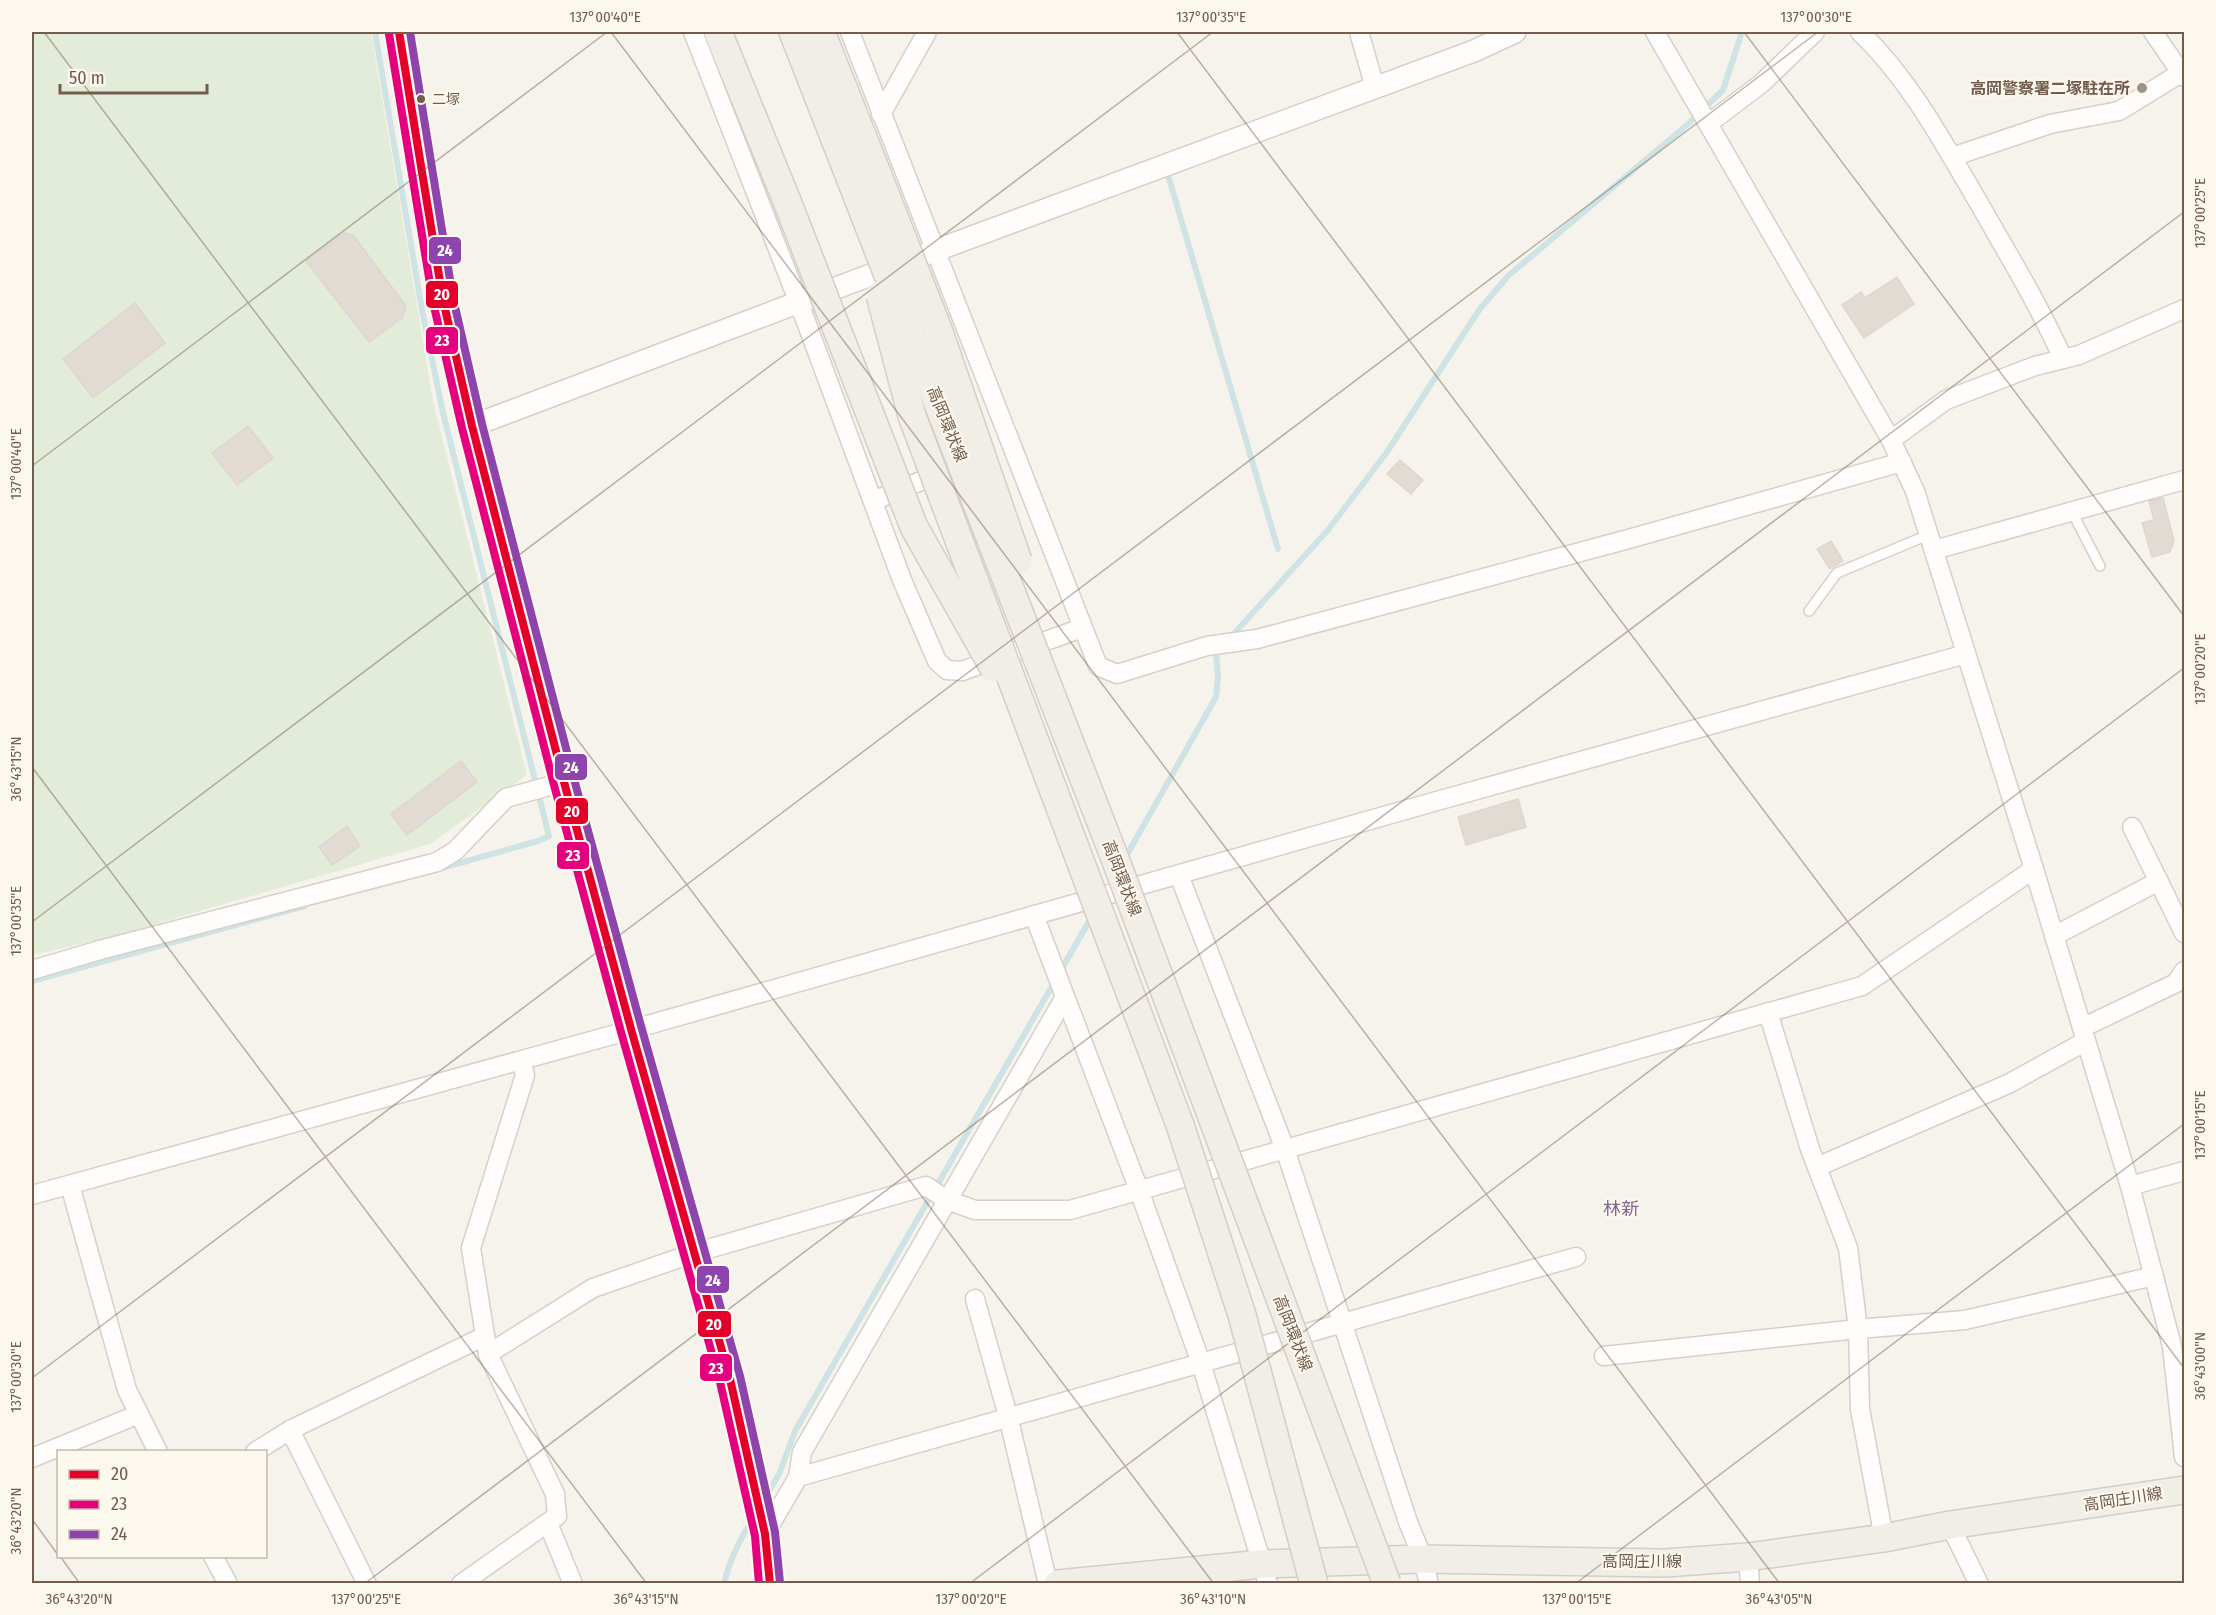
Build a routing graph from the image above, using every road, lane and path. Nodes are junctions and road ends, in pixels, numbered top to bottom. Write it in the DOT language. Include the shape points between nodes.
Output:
graph roads {
  1 [pos="399,32"];
  2 [pos="693,32"];
  3 [pos="718,32"];
  4 [pos="793,32"];
  5 [pos="821,32"];
  6 [pos="850,32"];
  7 [pos="927,32"];
  8 [pos="1359,32"];
  9 [pos="1515,32"];
  10 [pos="1655,32"];
  11 [pos="1815,32"];
  12 [pos="1860,32"];
  13 [pos="2153,32"];
  14 [pos="2183,74"];
  15 [pos="1375,88"];
  16 [pos="881,114"];
  17 [pos="1708,124"];
  18 [pos="1952,157"];
  19 [pos="849,175"];
  20 [pos="934,251"];
  21 [pos="799,303"];
  22 [pos="2184,309"];
  23 [pos="2062,359"];
  24 [pos="472,426"];
  25 [pos="1891,441"];
  26 [pos="1010,444"];
  27 [pos="1902,462"];
  28 [pos="2184,480"];
  29 [pos="873,501"];
  30 [pos="2072,512"];
  31 [pos="1931,542"];
  32 [pos="2100,566"];
  33 [pos="1809,611"];
  34 [pos="1082,628"];
  35 [pos="1966,654"];
  36 [pos="1037,745"];
  37 [pos="564,782"];
  38 [pos="2132,827"];
  39 [pos="1114,856"];
  40 [pos="2034,869"];
  41 [pos="1179,875"];
  42 [pos="2159,881"];
  43 [pos="1034,915"];
  44 [pos="2184,933"];
  45 [pos="2054,936"];
  46 [pos="32,970"];
  47 [pos="2184,971"];
  48 [pos="1065,997"];
  49 [pos="1768,1012"];
  50 [pos="631,1029"];
  51 [pos="2084,1034"];
  52 [pos="521,1061"];
  53 [pos="1285,1149"];
  54 [pos="1817,1167"];
  55 [pos="2184,1171"];
  56 [pos="69,1185"];
  57 [pos="2130,1186"];
  58 [pos="1139,1190"];
  59 [pos="32,1195"];
  60 [pos="945,1198"];
  61 [pos="694,1253"];
  62 [pos="1576,1257"];
  63 [pos="2154,1276"];
  64 [pos="975,1299"];
  65 [pos="1342,1322"];
  66 [pos="1858,1329"];
  67 [pos="486,1345"];
  68 [pos="1604,1356"];
  69 [pos="1201,1363"];
  70 [pos="139,1414"];
  71 [pos="1008,1416"];
  72 [pos="290,1430"];
  73 [pos="157,1450"];
  74 [pos="258,1450"];
  75 [pos="2184,1457"];
  76 [pos="32,1458"];
  77 [pos="798,1477"];
  78 [pos="2184,1490"];
  79 [pos="548,1524"];
  80 [pos="1950,1525"];
  81 [pos="763,1526"];
  82 [pos="1884,1538"];
  83 [pos="214,1558"];
  84 [pos="1749,1570"];
  85 [pos="1426,1572"];
  86 [pos="1265,1574"];
  87 [pos="228,1584"];
  88 [pos="368,1584"];
  89 [pos="461,1584"];
  90 [pos="573,1584"];
  91 [pos="770,1584"];
  92 [pos="1048,1584"];
  93 [pos="1058,1584"];
  94 [pos="1314,1584"];
  95 [pos="1387,1584"];
  96 [pos="1979,1584"];
  1 -- 24 [label="street" via="443,300"];
  2 -- 21 [label="street"];
  3 -- 36 [label="main road, bridge" via="914,527"];
  4 -- 19 [label="main road, 高岡環状線"];
  5 -- 39 [label="main road, bridge" via="939,333 997,496"];
  6 -- 16 [label="street"];
  7 -- 16 [label="street"];
  8 -- 15 [label="street"];
  9 -- 15 [label="street"];
  10 -- 17 [label="street"];
  11 -- 17 [label="street" via="1762,83"];
  12 -- 18 [label="street" via="1925,111"];
  13 -- 14 [label="street"];
  14 -- 18 [label="street" via="2119,111 2050,124"];
  15 -- 20 [label="street"];
  16 -- 20 [label="street"];
  17 -- 25 [label="street"];
  18 -- 23 [label="street" via="2043,315"];
  19 -- 36 [label="main road, 高岡環状線, bridge" via="912,416"];
  19 -- 39 [label="main road, 高岡環状線, bridge"];
  20 -- 21 [label="street"];
  20 -- 26 [label="street"];
  21 -- 24 [label="street"];
  21 -- 29 [label="street"];
  22 -- 23 [label="street"];
  23 -- 25 [label="street" via="1946,400"];
  24 -- 37 [label="street"];
  25 -- 27 [label="street"];
  26 -- 29 [label="street"];
  26 -- 34 [label="street"];
  27 -- 31 [label="street"];
  27 -- 34 [label="street" via="1257,639 1207,646 1117,674 1098,666"];
  28 -- 30 [label="street"];
  29 -- 34 [label="street" via="936,661 947,670 962,671"];
  30 -- 31 [label="street"];
  30 -- 32 [label="lane"];
  31 -- 33 [label="lane" via="1837,573"];
  31 -- 35 [label="street"];
  35 -- 40 [label="street"];
  35 -- 41 [label="street"];
  36 -- 94 [label="main road, 高岡環状線, bridge" via="1180,1125 1242,1315"];
  37 -- 46 [label="street" via="506,798 455,850 437,862"];
  37 -- 50 [label="street"];
  38 -- 42 [label="street"];
  39 -- 95 [label="main road, 高岡環状線, bridge"];
  40 -- 45 [label="street"];
  40 -- 49 [label="street" via="1862,986"];
  41 -- 43 [label="street"];
  41 -- 53 [label="street"];
  42 -- 44 [label="street"];
  42 -- 45 [label="street"];
  43 -- 48 [label="street"];
  43 -- 50 [label="street"];
  45 -- 51 [label="street"];
  47 -- 51 [label="street" via="2176,983"];
  48 -- 58 [label="street"];
  48 -- 60 [label="street"];
  49 -- 53 [label="street"];
  49 -- 54 [label="street"];
  50 -- 52 [label="street"];
  50 -- 61 [label="street"];
  51 -- 54 [label="street" via="2008,1084"];
  51 -- 57 [label="street"];
  52 -- 56 [label="street"];
  52 -- 67 [label="street" via="525,1075 471,1248"];
  53 -- 58 [label="street"];
  53 -- 65 [label="street"];
  54 -- 66 [label="street" via="1848,1248"];
  55 -- 57 [label="street"];
  56 -- 59 [label="street"];
  56 -- 70 [label="street" via="127,1390"];
  57 -- 63 [label="street"];
  58 -- 60 [label="street" via="1070,1210 975,1210"];
  58 -- 69 [label="street"];
  60 -- 61 [label="street" via="926,1186"];
  60 -- 77 [label="street" via="802,1452"];
  61 -- 67 [label="street" via="593,1288"];
  61 -- 81 [label="street" via="730,1379"];
  62 -- 65 [label="street"];
  63 -- 66 [label="street" via="1965,1320"];
  63 -- 75 [label="street" via="2172,1346"];
  64 -- 71 [label="street"];
  65 -- 69 [label="street"];
  65 -- 85 [label="street"];
  66 -- 68 [label="street"];
  66 -- 82 [label="street" via="1860,1409"];
  67 -- 72 [label="street"];
  67 -- 79 [label="street" via="555,1494 557,1516"];
  69 -- 71 [label="street"];
  69 -- 86 [label="street"];
  70 -- 73 [label="street"];
  70 -- 76 [label="street"];
  71 -- 77 [label="street"];
  71 -- 92 [label="street"];
  72 -- 74 [label="street"];
  72 -- 88 [label="street"];
  77 -- 81 [label="street"];
  78 -- 80 [label="main road, 高岡庄川線"];
  79 -- 89 [label="street"];
  79 -- 90 [label="street"];
  80 -- 82 [label="main road, 高岡庄川線"];
  80 -- 96 [label="street"];
  81 -- 91 [label="street"];
  82 -- 84 [label="main road, 高岡庄川線"];
  83 -- 87 [label="street"];
  84 -- 85 [label="main road, 高岡庄川線" via="1665,1563"];
  85 -- 86 [label="main road, 高岡庄川線"];
  86 -- 93 [label="main road, 高岡庄川線"];
}
